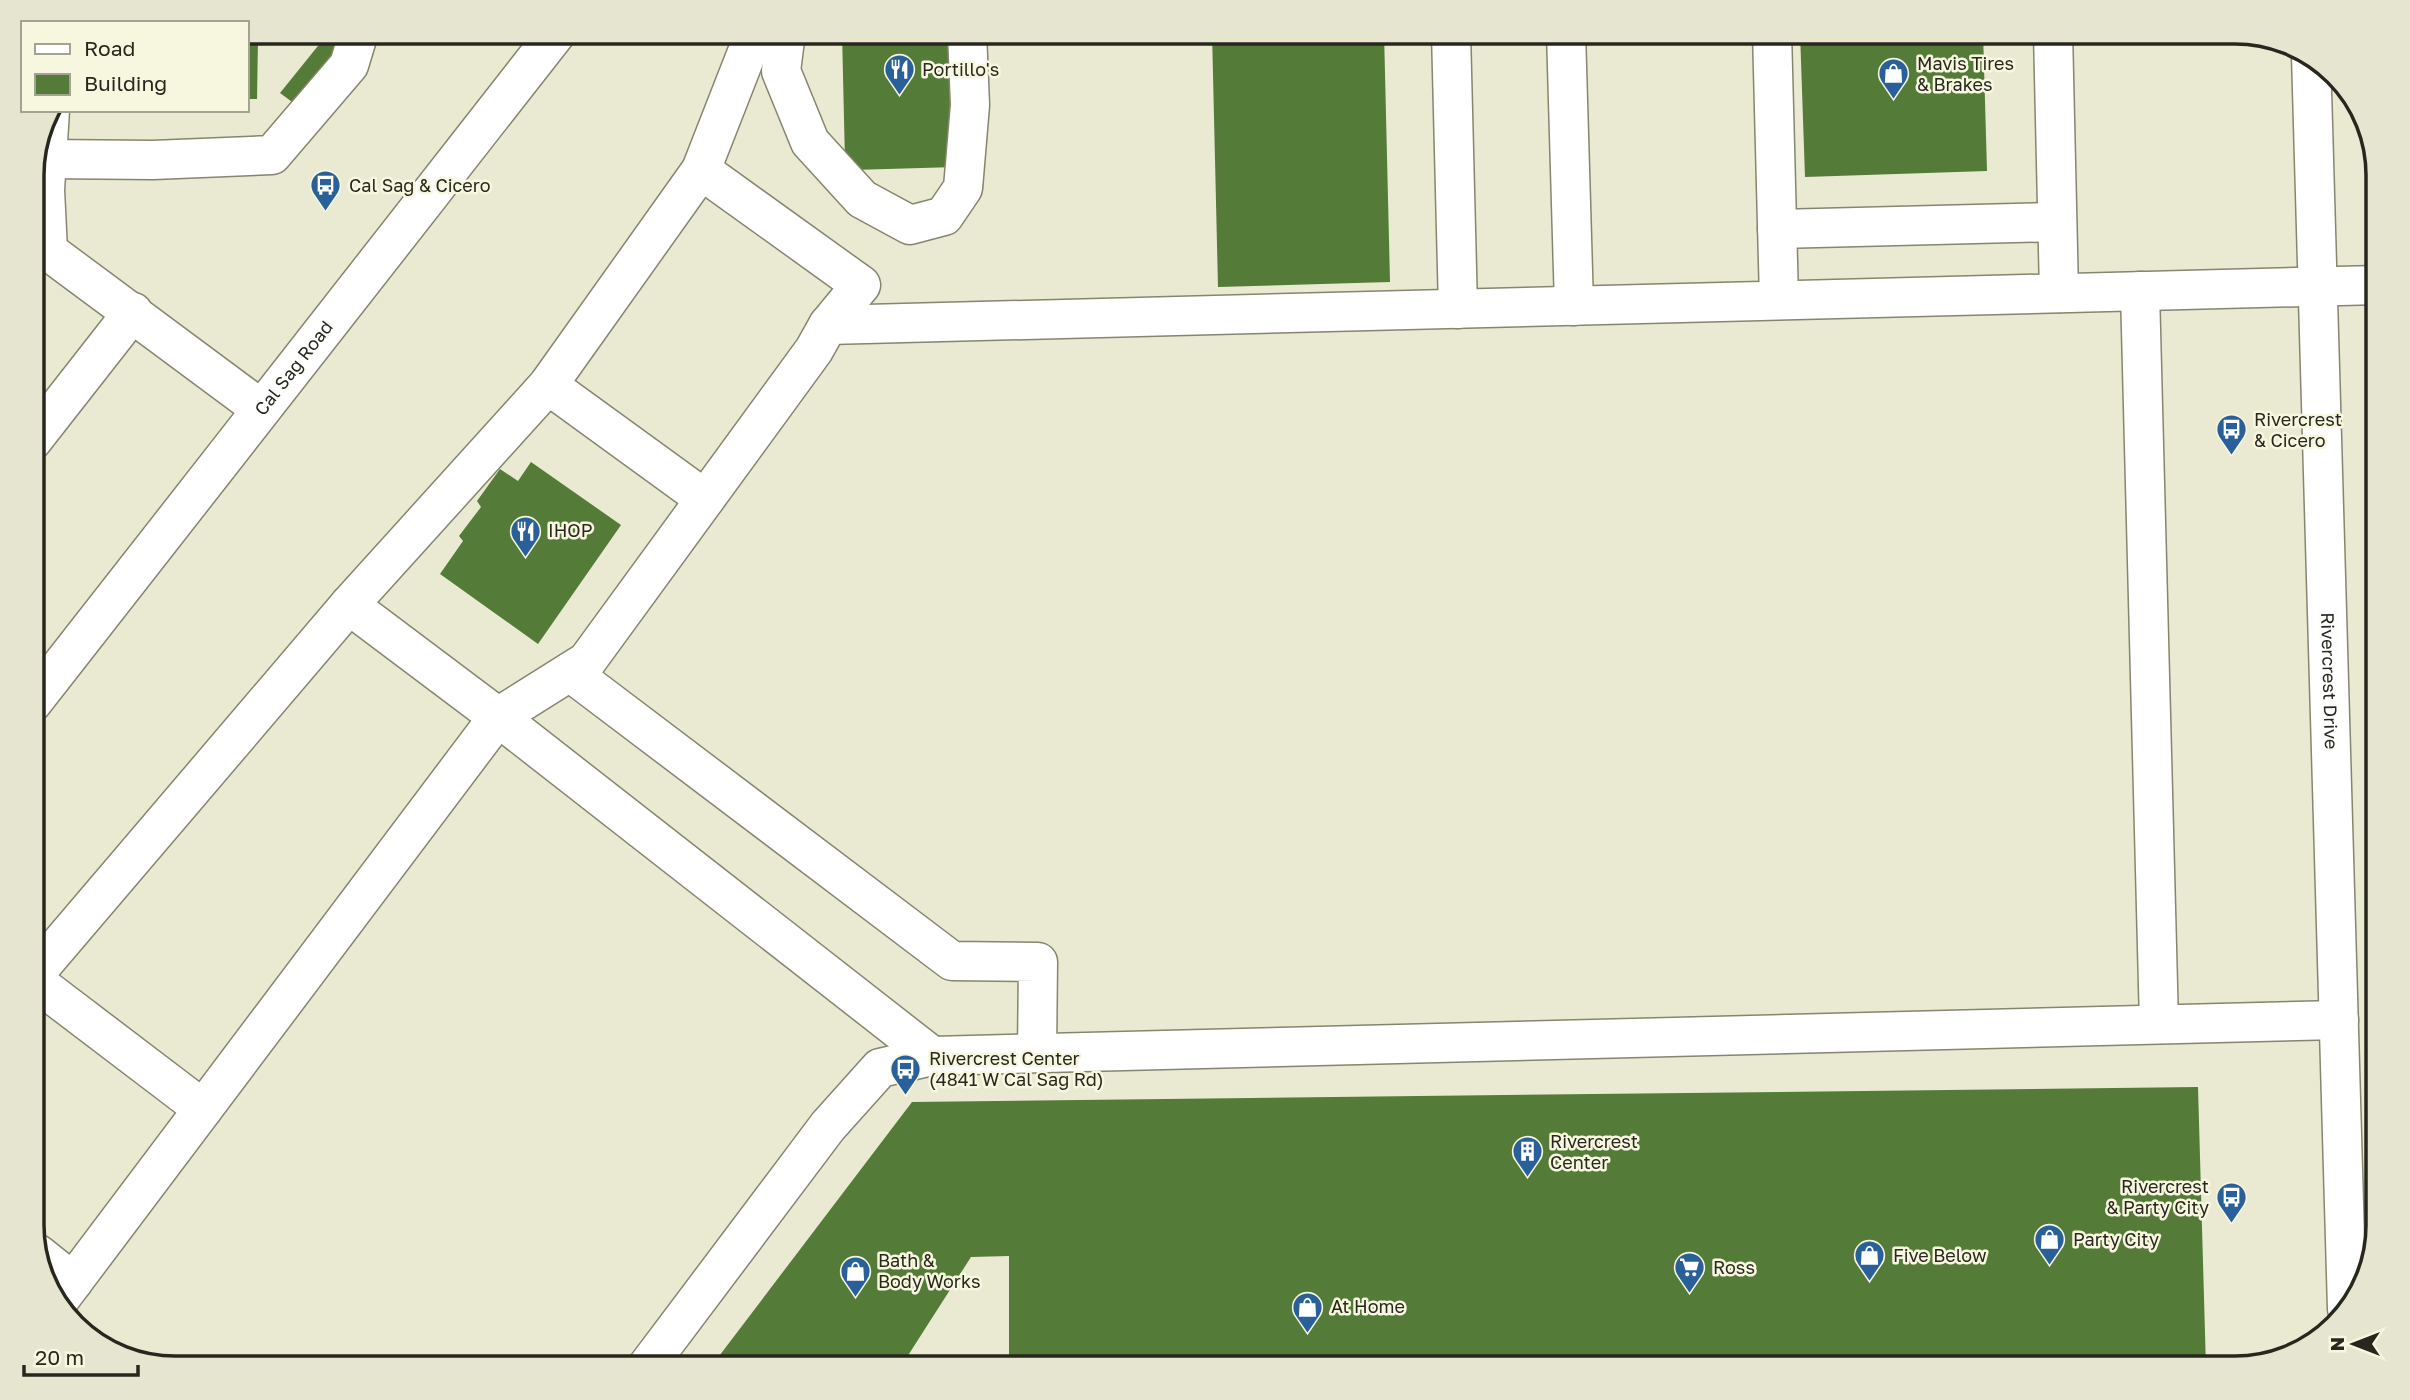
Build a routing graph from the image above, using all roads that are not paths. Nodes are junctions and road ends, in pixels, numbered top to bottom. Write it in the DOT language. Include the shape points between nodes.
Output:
graph roads {
  1 [pos="355,44"];
  2 [pos="547,44"];
  3 [pos="750,44"];
  4 [pos="784,44"];
  5 [pos="967,44"];
  6 [pos="1451,44"];
  7 [pos="1566,44"];
  8 [pos="1772,44"];
  9 [pos="2053,44"];
  10 [pos="2311,68"];
  11 [pos="48,141"];
  12 [pos="47,159"];
  13 [pos="701,170"];
  14 [pos="44,202"];
  15 [pos="2057,222"];
  16 [pos="1777,229"];
  17 [pos="44,253"];
  18 [pos="2366,285"];
  19 [pos="2318,286"];
  20 [pos="2140,291"];
  21 [pos="2059,293"];
  22 [pos="1779,300"];
  23 [pos="1574,306"];
  24 [pos="1458,309"];
  25 [pos="133,312"];
  26 [pos="828,325"];
  27 [pos="548,385"];
  28 [pos="261,409"];
  29 [pos="44,426"];
  30 [pos="705,499"];
  31 [pos="349,605"];
  32 [pos="570,672"];
  33 [pos="44,688"];
  34 [pos="498,717"];
  35 [pos="44,964"];
  36 [pos="44,987"];
  37 [pos="2339,1020"];
  38 [pos="2159,1024"];
  39 [pos="1037,1053"];
  40 [pos="932,1056"];
  41 [pos="203,1109"];
  42 [pos="65,1293"];
  43 [pos="2347,1294"];
  44 [pos="655,1356"];
  1 -- 12 [label="main road" via="349,65 272,155"];
  2 -- 28 [label="main road, Cal Sag Road"];
  3 -- 13 [label="main road"];
  4 -- 5 [label="main road" via="781,71 810,142 862,200 910,225 944,216 963,188 970,105"];
  6 -- 24 [label="main road"];
  7 -- 23 [label="main road"];
  8 -- 16 [label="main road"];
  9 -- 15 [label="main road"];
  10 -- 19 [label="main road, Rivercrest Drive"];
  11 -- 12 [label="main road"];
  12 -- 14 [label="main road"];
  13 -- 26 [label="main road" via="861,285"];
  13 -- 27 [label="main road"];
  15 -- 16 [label="main road"];
  15 -- 21 [label="main road"];
  16 -- 22 [label="main road"];
  17 -- 25 [label="main road"];
  18 -- 19 [label="main road"];
  19 -- 20 [label="main road"];
  19 -- 37 [label="main road, Rivercrest Drive"];
  20 -- 21 [label="main road"];
  20 -- 38 [label="main road"];
  21 -- 22 [label="main road"];
  22 -- 23 [label="main road"];
  23 -- 24 [label="main road"];
  24 -- 26 [label="main road"];
  25 -- 28 [label="main road"];
  25 -- 29 [label="main road"];
  26 -- 30 [label="main road"];
  27 -- 30 [label="main road"];
  27 -- 31 [label="main road"];
  28 -- 33 [label="main road, Cal Sag Road"];
  30 -- 32 [label="main road" via="587,660"];
  31 -- 34 [label="main road"];
  31 -- 35 [label="main road"];
  32 -- 34 [label="main road"];
  32 -- 39 [label="main road" via="952,961 1038,962"];
  34 -- 40 [label="main road"];
  34 -- 41 [label="main road"];
  36 -- 41 [label="main road"];
  37 -- 38 [label="main road"];
  37 -- 43 [label="main road, Rivercrest Drive"];
  38 -- 39 [label="main road"];
  39 -- 40 [label="main road"];
  40 -- 44 [label="main road" via="880,1068 828,1126"];
  41 -- 42 [label="main road"];
}
